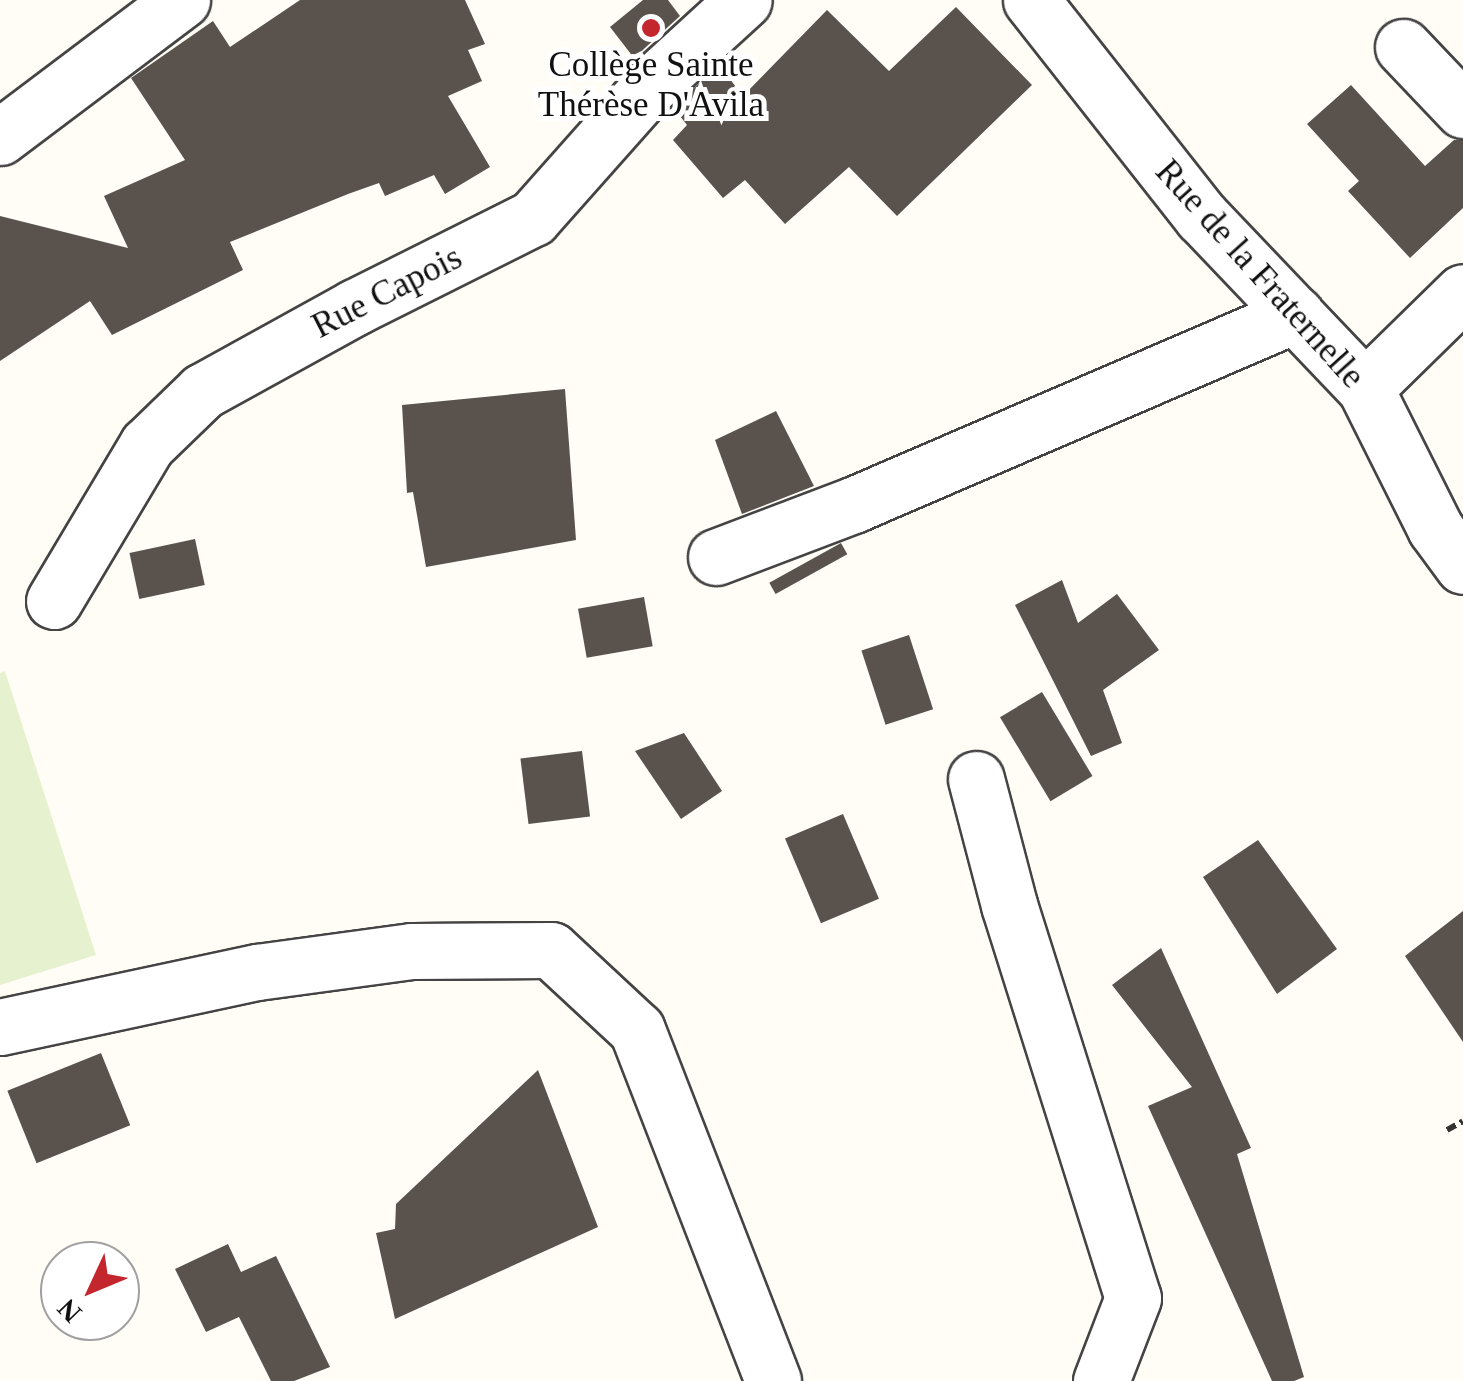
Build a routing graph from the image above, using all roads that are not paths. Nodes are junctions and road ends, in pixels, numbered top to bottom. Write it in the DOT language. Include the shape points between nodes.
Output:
graph roads {
  1 [pos="182,0"];
  2 [pos="744,0"];
  3 [pos="1031,0"];
  4 [pos="1402,47"];
  5 [pos="1463,110"];
  6 [pos="0,137"];
  7 [pos="1463,292"];
  8 [pos="1296,314"];
  9 [pos="1365,388"];
  10 [pos="1454,532"];
  11 [pos="716,556"];
  12 [pos="54,601"];
  13 [pos="976,779"];
  14 [pos="0,1027"];
  15 [pos="773,1381"];
  16 [pos="1100,1381"];
  1 -- 6 [label="street"];
  2 -- 12 [label="street, Rue Capois" via="650,86 533,218 203,391 148,444"];
  3 -- 8 [label="street, Rue de la Fraternelle" via="1202,217"];
  4 -- 5 [label="street"];
  7 -- 9 [label="street"];
  8 -- 9 [label="street, Rue de la Fraternelle"];
  8 -- 11 [label="street" via="853,505"];
  9 -- 10 [label="street, Rue de la Fraternelle"];
  13 -- 16 [label="street" via="1133,1298"];
  14 -- 15 [label="street" via="257,972 412,952 551,950 637,1030"];
}
